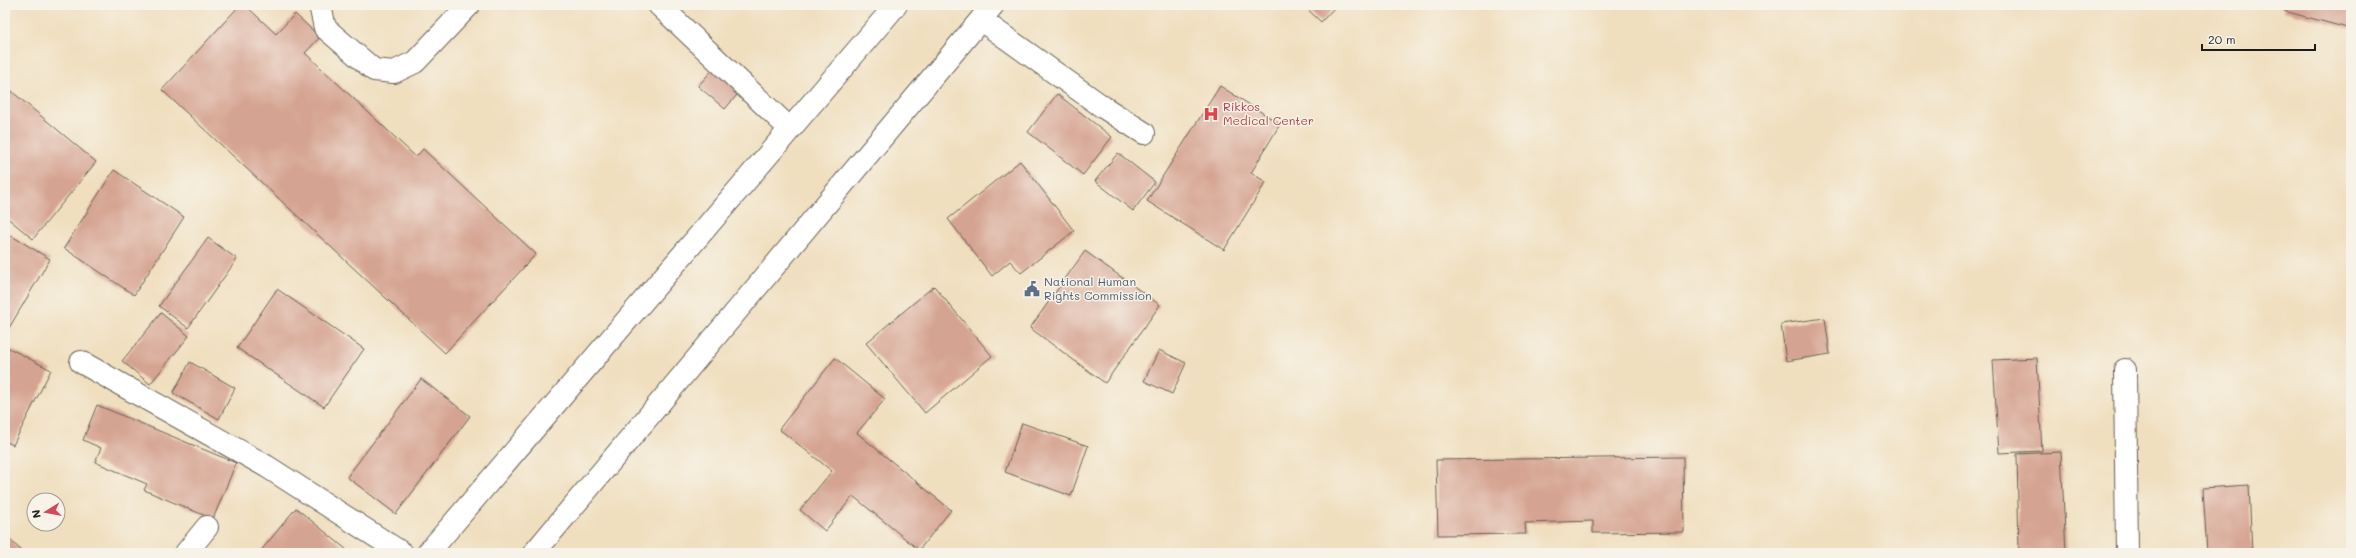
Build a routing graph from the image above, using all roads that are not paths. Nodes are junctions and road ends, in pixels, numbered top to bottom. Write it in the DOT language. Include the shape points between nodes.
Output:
graph roads {
  1 [pos="320,5"];
  2 [pos="469,5"];
  3 [pos="659,5"];
  4 [pos="896,5"];
  5 [pos="987,12"];
  6 [pos="790,129"];
  7 [pos="1144,133"];
  8 [pos="81,362"];
  9 [pos="2125,370"];
  10 [pos="207,527"];
  11 [pos="186,553"];
  12 [pos="402,553"];
  13 [pos="428,553"];
  14 [pos="534,553"];
  15 [pos="2127,553"];
  1 -- 2 [label="main road" via="325,28 374,70 394,72 415,62"];
  3 -- 6 [label="main road"];
  4 -- 6 [label="main road"];
  5 -- 7 [label="main road" via="1103,107"];
  5 -- 14 [label="main road"];
  6 -- 13 [label="main road"];
  8 -- 12 [label="main road" via="266,466"];
  9 -- 15 [label="main road"];
  10 -- 11 [label="main road"];
}
